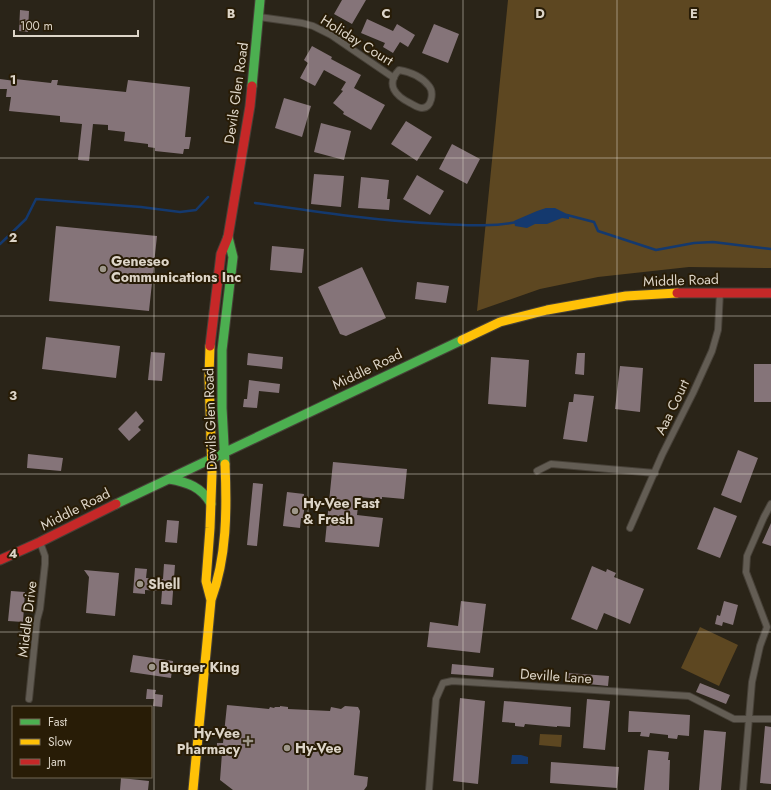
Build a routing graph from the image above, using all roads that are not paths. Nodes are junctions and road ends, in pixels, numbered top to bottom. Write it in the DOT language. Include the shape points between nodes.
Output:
graph roads {
  1 [pos="260,0"];
  2 [pos="259,17"];
  3 [pos="394,78"];
  4 [pos="228,237"];
  5 [pos="720,292"];
  6 [pos="771,293"];
  7 [pos="224,452"];
  8 [pos="211,458"];
  9 [pos="537,471"];
  10 [pos="654,472"];
  11 [pos="169,479"];
  12 [pos="211,504"];
  13 [pos="771,504"];
  14 [pos="768,514"];
  15 [pos="630,528"];
  16 [pos="40,542"];
  17 [pos="0,560"];
  18 [pos="211,600"];
  19 [pos="769,627"];
  20 [pos="29,700"];
  21 [pos="748,719"];
  22 [pos="771,719"];
  23 [pos="193,790"];
  24 [pos="429,790"];
  25 [pos="743,790"];
  1 -- 2 [label="main road, Devils Glen Road"];
  2 -- 3 [label="street, Holiday Court" via="313,26 331,35"];
  2 -- 4 [label="main road, Devils Glen Road" via="250,106"];
  3 -- 3 [label="street, Holiday Court" via="394,91 402,99 420,108 424,108 430,102 432,90 424,79 400,70"];
  4 -- 7 [label="main road, Devils Glen Road" via="234,258 222,350"];
  4 -- 8 [label="main road, Devils Glen Road" via="221,254 210,336"];
  5 -- 6 [label="main road, Middle Road"];
  5 -- 7 [label="main road, Middle Road" via="626,296 547,310 500,322"];
  5 -- 10 [label="street, Aaa Court" via="718,330 712,351"];
  7 -- 8 [label="main road, Middle Road"];
  7 -- 18 [label="main road, Devils Glen Road" via="224,537 218,581"];
  8 -- 11 [label="main road, Middle Road"];
  8 -- 12 [label="main road, Devils Glen Road"];
  9 -- 10 [label="street" via="551,464"];
  10 -- 15 [label="street, Aaa Court"];
  11 -- 12 [label="main road" via="183,481 201,489"];
  11 -- 16 [label="main road, Middle Road"];
  12 -- 18 [label="main road, Devils Glen Road" via="206,581"];
  13 -- 14 [label="street"];
  14 -- 19 [label="street" via="764,517 747,556 746,572"];
  16 -- 17 [label="main road, Middle Road"];
  16 -- 20 [label="street, Middle Drive" via="46,564"];
  18 -- 23 [label="main road, Devils Glen Road"];
  19 -- 21 [label="street" via="760,646 752,682"];
  21 -- 22 [label="street, Deville Lane"];
  21 -- 24 [label="street, Deville Lane" via="734,719 689,696 452,681 443,684 436,699"];
  21 -- 25 [label="street"];
}
